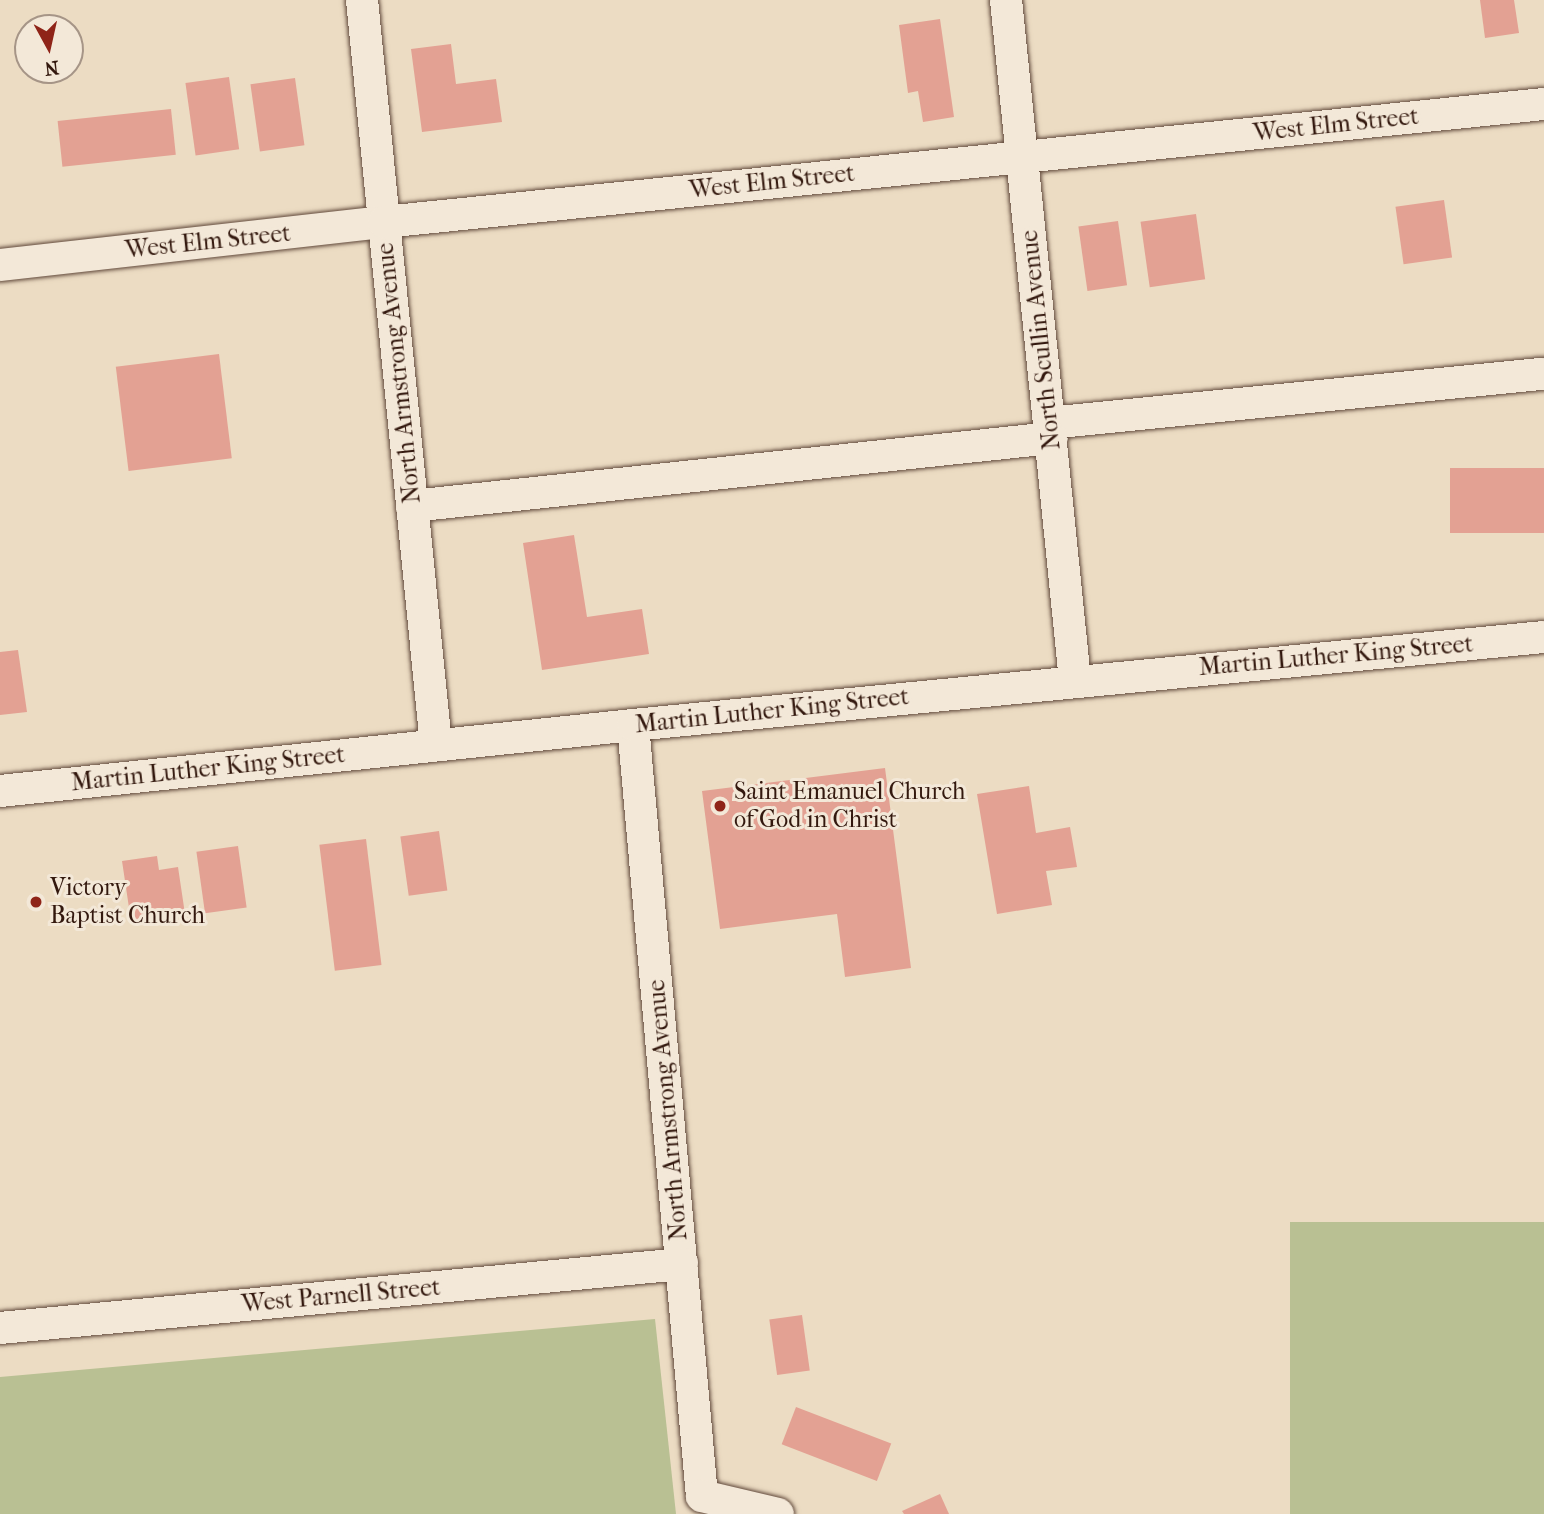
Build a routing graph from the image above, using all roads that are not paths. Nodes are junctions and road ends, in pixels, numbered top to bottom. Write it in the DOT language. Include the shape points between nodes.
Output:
graph roads {
  1 [pos="362,0"];
  2 [pos="1006,0"];
  3 [pos="1544,104"];
  4 [pos="1022,156"];
  5 [pos="384,222"];
  6 [pos="0,265"];
  7 [pos="1544,374"];
  8 [pos="1050,430"];
  9 [pos="412,506"];
  10 [pos="1544,637"];
  11 [pos="1075,681"];
  12 [pos="633,724"];
  13 [pos="436,745"];
  14 [pos="0,791"];
  15 [pos="682,1264"];
  16 [pos="0,1328"];
  17 [pos="778,1514"];
  1 -- 5 [label="street, North Armstrong Avenue"];
  2 -- 4 [label="street, North Scullin Avenue"];
  3 -- 4 [label="street, West Elm Street"];
  4 -- 5 [label="street, West Elm Street"];
  4 -- 8 [label="street, North Scullin Avenue"];
  5 -- 6 [label="street, West Elm Street"];
  5 -- 9 [label="street, North Armstrong Avenue"];
  7 -- 8 [label="street"];
  8 -- 9 [label="street"];
  8 -- 11 [label="street, North Scullin Avenue"];
  9 -- 13 [label="street, North Armstrong Avenue"];
  10 -- 11 [label="street, Martin Luther King Street"];
  11 -- 12 [label="street, Martin Luther King Street"];
  12 -- 13 [label="street, Martin Luther King Street"];
  12 -- 15 [label="street, North Armstrong Avenue"];
  13 -- 14 [label="street, Martin Luther King Street"];
  15 -- 16 [label="street, West Parnell Street"];
  15 -- 17 [label="street, North Armstrong Avenue" via="702,1496"];
}
